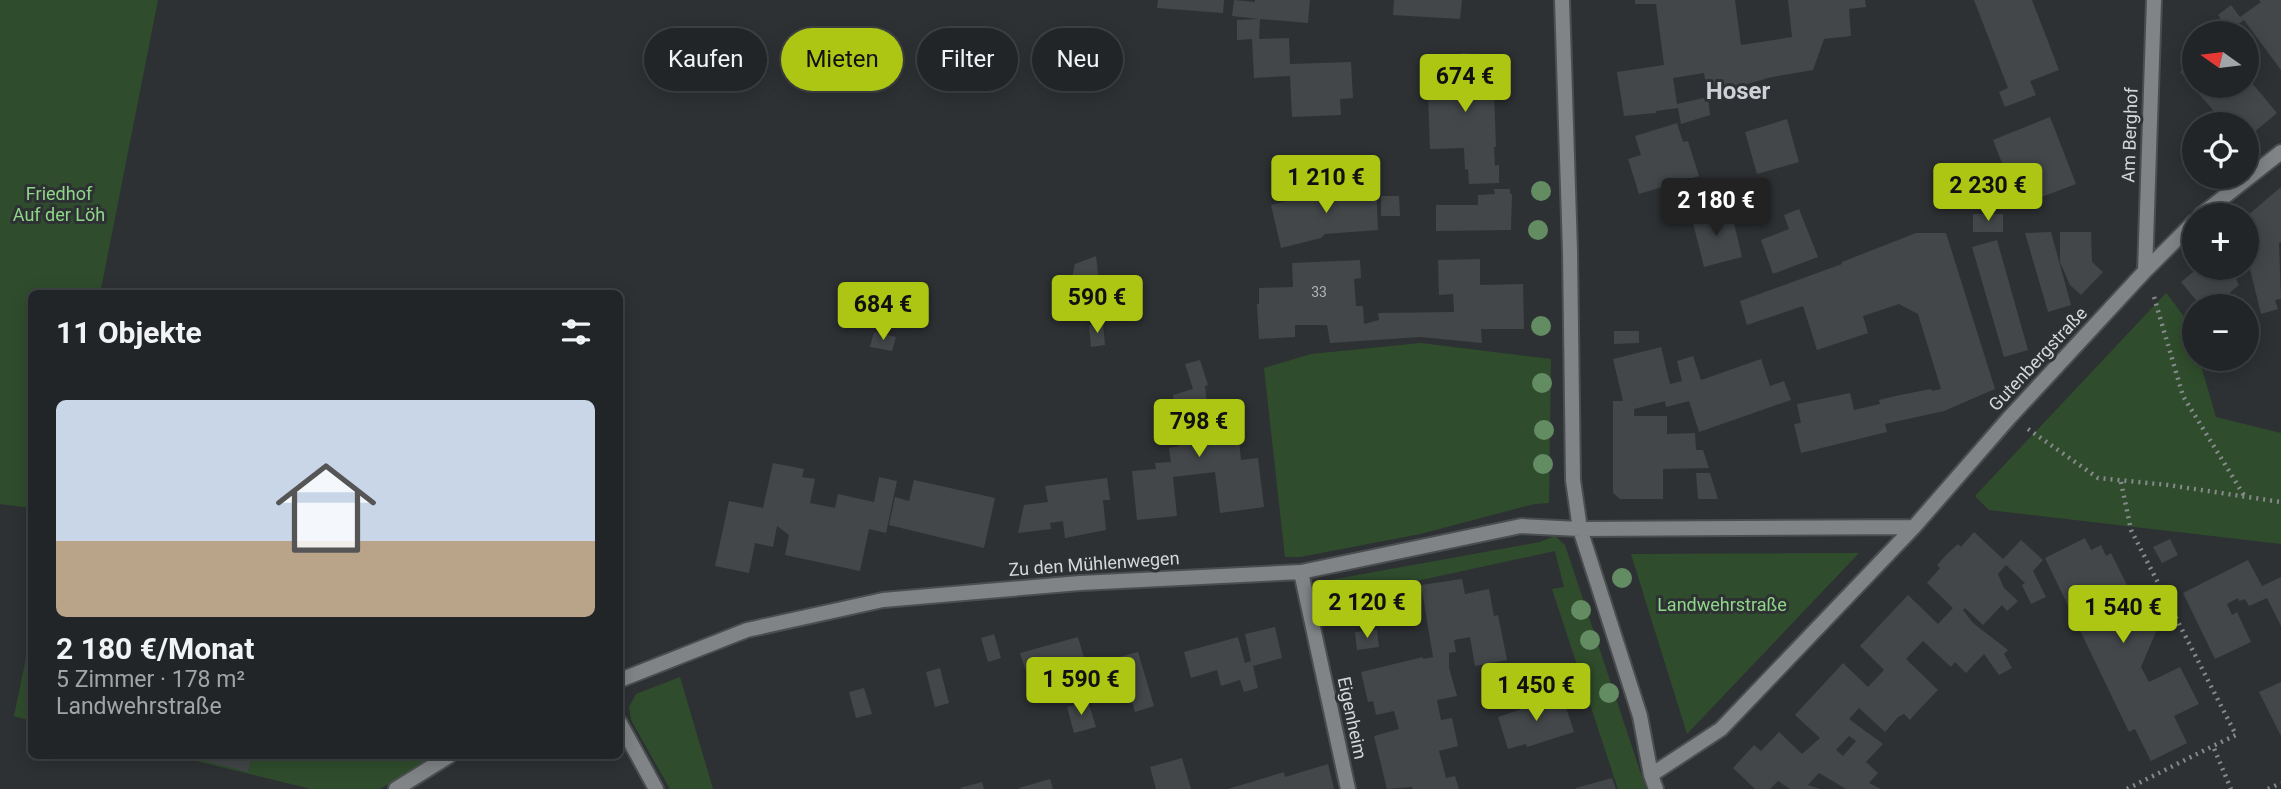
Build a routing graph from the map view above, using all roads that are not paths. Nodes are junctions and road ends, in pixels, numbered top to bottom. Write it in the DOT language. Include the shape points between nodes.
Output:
graph roads {
  1 [pos="1562,0"];
  2 [pos="2154,0"];
  3 [pos="2281,152"];
  4 [pos="2216,203"];
  5 [pos="2182,234"];
  6 [pos="2145,271"];
  7 [pos="1914,527"];
  8 [pos="1580,529"];
  9 [pos="1301,572"];
  10 [pos="623,679"];
  11 [pos="623,728"];
  12 [pos="444,759"];
  13 [pos="1654,782"];
  14 [pos="396,789"];
  15 [pos="656,789"];
  16 [pos="1348,789"];
  1 -- 8 [label="street" via="1573,480"];
  2 -- 6 [label="street, Am Berghof"];
  3 -- 4 [label="street"];
  5 -- 6 [label="street, Gutenbergstraße"];
  6 -- 7 [label="street, Gutenbergstraße"];
  7 -- 8 [label="street"];
  7 -- 13 [label="street, Gutenbergstraße" via="1721,729"];
  8 -- 9 [label="street, Zu den Mühlenwegen" via="1521,526"];
  8 -- 13 [label="street" via="1640,716"];
  9 -- 10 [label="street, Zu den Mühlenwegen" via="1080,583 883,600 747,630"];
  9 -- 16 [label="street, Eigenheim"];
  11 -- 15 [label="street"];
  12 -- 14 [label="street"];
}
